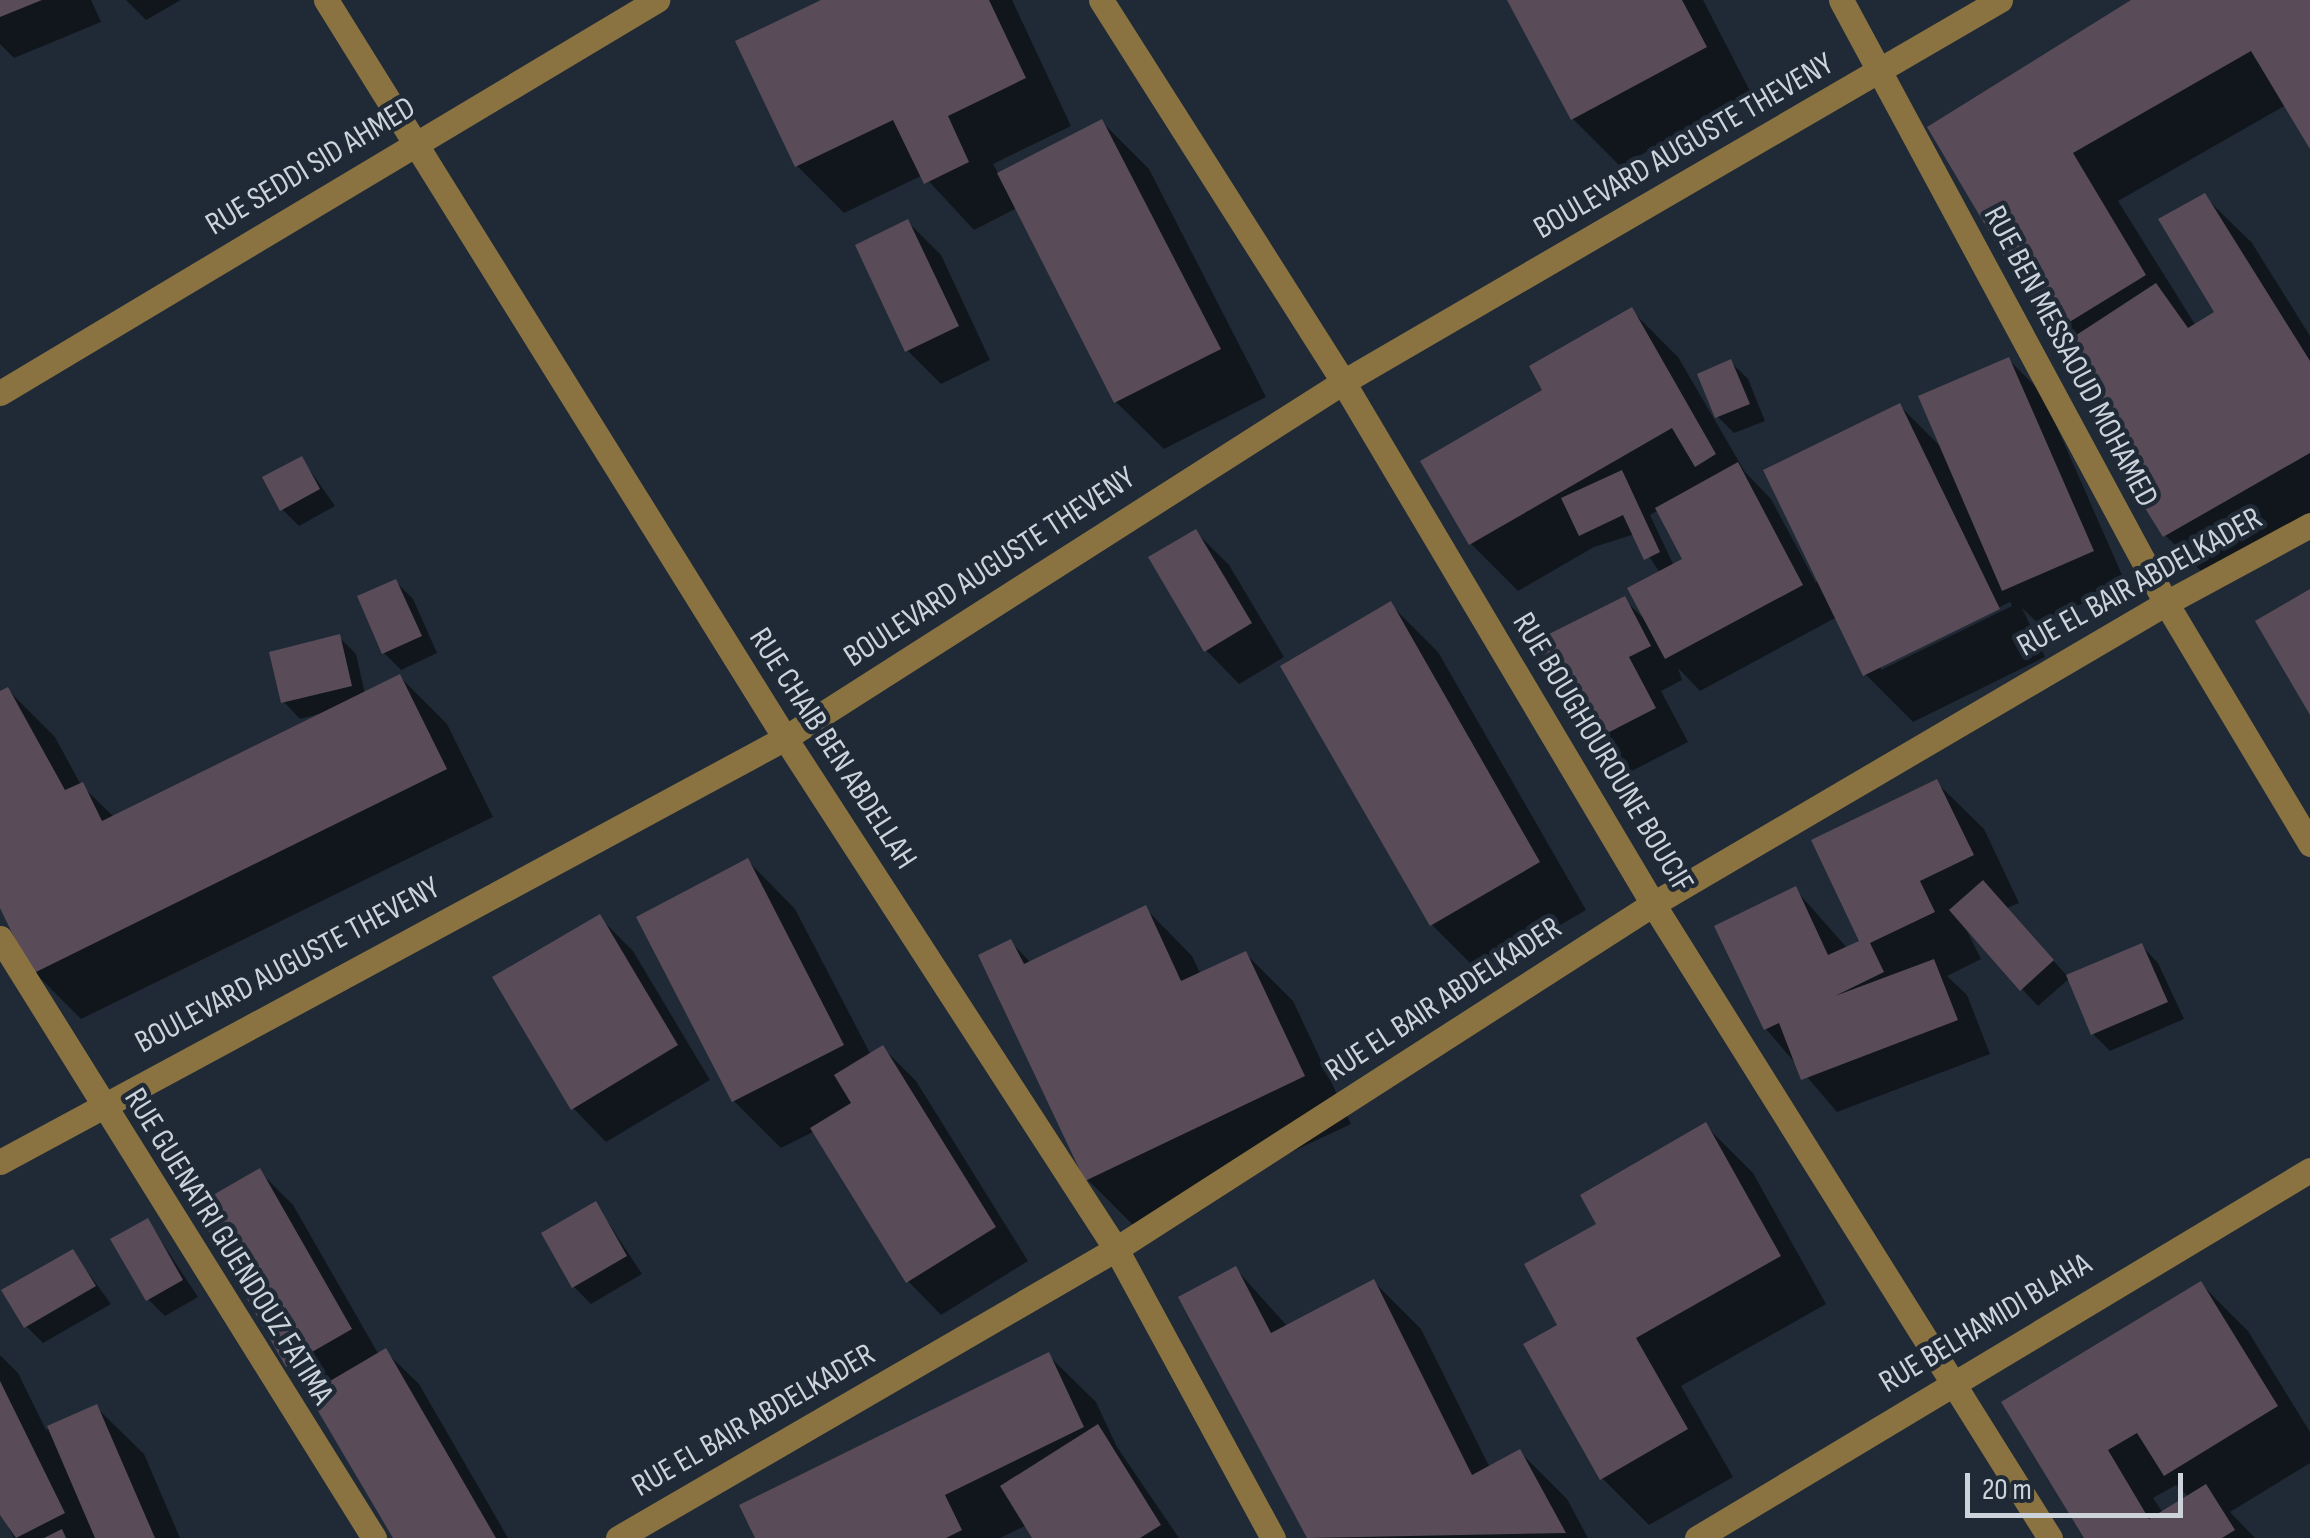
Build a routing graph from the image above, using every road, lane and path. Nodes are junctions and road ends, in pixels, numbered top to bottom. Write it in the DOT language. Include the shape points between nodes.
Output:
graph roads {
  1 [pos="326,0"];
  2 [pos="658,0"];
  3 [pos="1100,0"];
  4 [pos="1841,0"];
  5 [pos="2000,0"];
  6 [pos="1879,71"];
  7 [pos="412,144"];
  8 [pos="1343,382"];
  9 [pos="0,393"];
  10 [pos="2310,525"];
  11 [pos="2166,602"];
  12 [pos="785,738"];
  13 [pos="2310,844"];
  14 [pos="1653,904"];
  15 [pos="0,938"];
  16 [pos="98,1104"];
  17 [pos="0,1162"];
  18 [pos="2310,1170"];
  19 [pos="1116,1249"];
  20 [pos="1955,1379"];
  21 [pos="374,1538"];
  22 [pos="618,1538"];
  23 [pos="1274,1538"];
  24 [pos="1697,1538"];
  25 [pos="2050,1538"];
  1 -- 7 [label="street, RUE CHAIB BEN ABDELLAH"];
  2 -- 7 [label="street, RUE SEDDI SID AHMED"];
  3 -- 8 [label="street, RUE BOUGHOUROUNE BOUCIF"];
  4 -- 6 [label="street, RUE BEN MESSAOUD MOHAMED"];
  5 -- 6 [label="street, BOULEVARD AUGUSTE THEVENY"];
  6 -- 8 [label="street, BOULEVARD AUGUSTE THEVENY"];
  6 -- 11 [label="street, RUE BEN MESSAOUD MOHAMED"];
  7 -- 9 [label="street, RUE SEDDI SID AHMED"];
  7 -- 12 [label="street, RUE CHAIB BEN ABDELLAH"];
  8 -- 12 [label="street, BOULEVARD AUGUSTE THEVENY"];
  8 -- 14 [label="street, RUE BOUGHOUROUNE BOUCIF"];
  10 -- 11 [label="street, RUE EL BAIR ABDELKADER"];
  11 -- 13 [label="street, RUE BEN MESSAOUD MOHAMED"];
  11 -- 14 [label="street, RUE EL BAIR ABDELKADER"];
  12 -- 16 [label="street, BOULEVARD AUGUSTE THEVENY"];
  12 -- 19 [label="street, RUE CHAIB BEN ABDELLAH"];
  14 -- 19 [label="street, RUE EL BAIR ABDELKADER"];
  14 -- 20 [label="street, RUE BOUGHOUROUNE BOUCIF"];
  15 -- 16 [label="street, RUE GUENATRI GUENDOUZ FATIMA"];
  16 -- 17 [label="street, BOULEVARD AUGUSTE THEVENY"];
  16 -- 21 [label="street, RUE GUENATRI GUENDOUZ FATIMA"];
  18 -- 20 [label="street, RUE BELHAMIDI BLAHA"];
  19 -- 22 [label="street, RUE EL BAIR ABDELKADER"];
  19 -- 23 [label="street, RUE CHAIB BEN ABDELLAH"];
  20 -- 24 [label="street, RUE BELHAMIDI BLAHA"];
  20 -- 25 [label="street, RUE BOUGHOUROUNE BOUCIF"];
}
